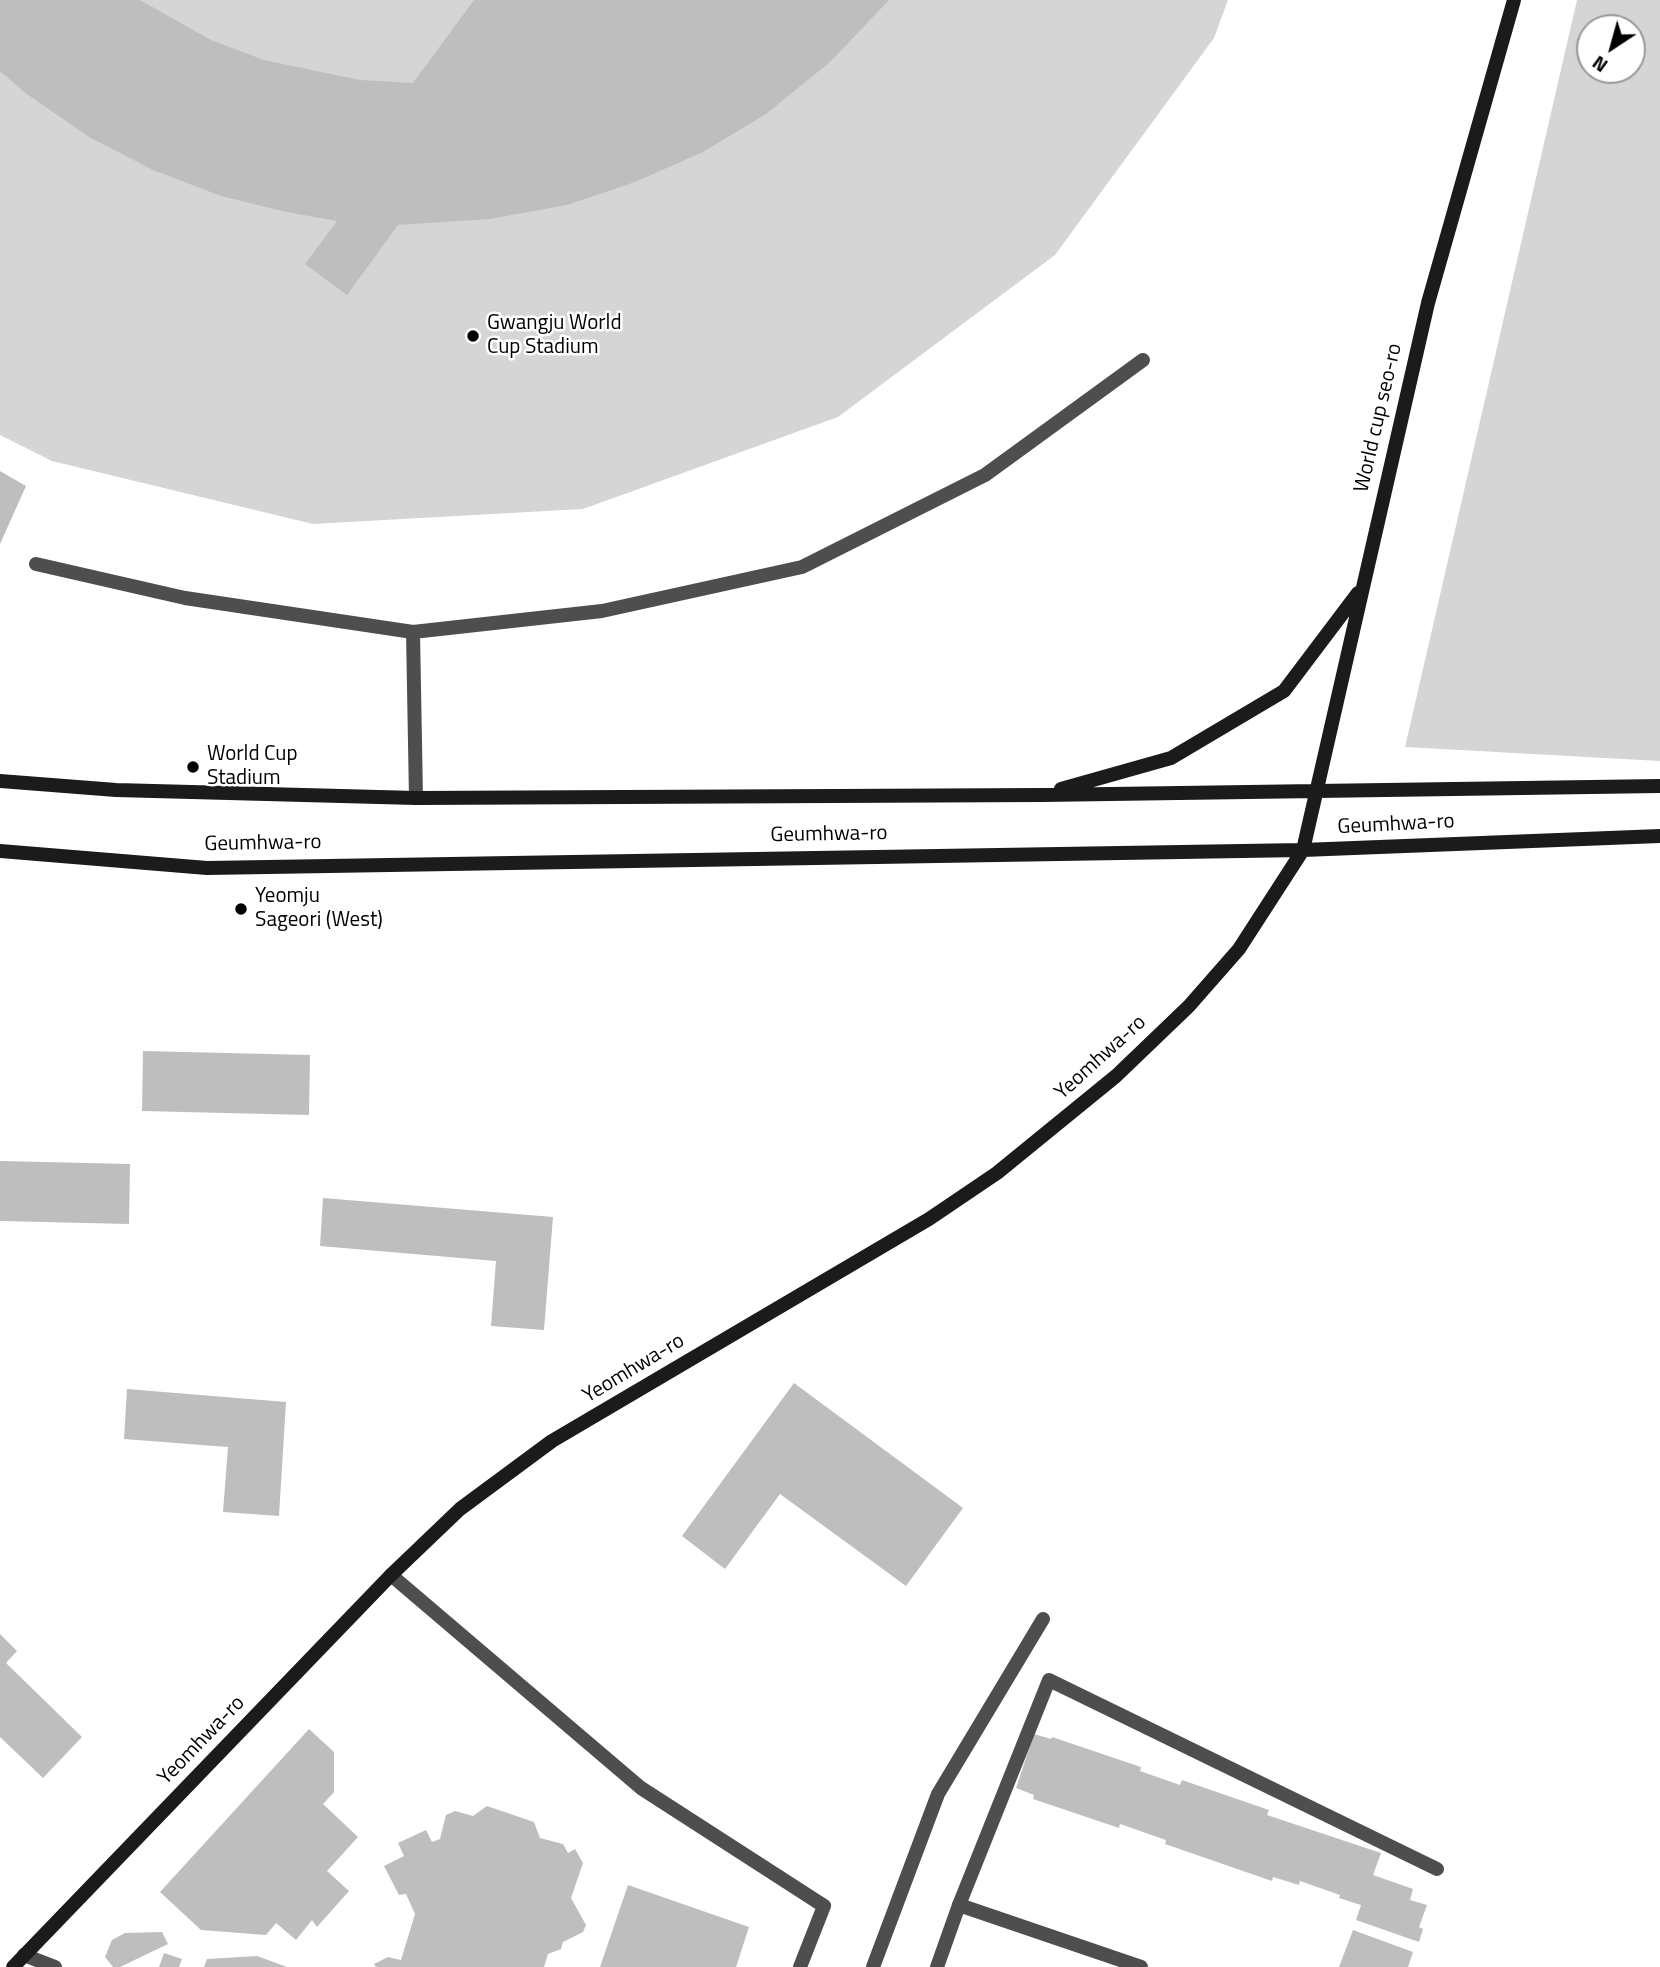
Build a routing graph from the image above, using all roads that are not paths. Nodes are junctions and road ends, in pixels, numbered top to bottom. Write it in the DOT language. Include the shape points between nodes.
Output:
graph roads {
  1 [pos="1514,0"];
  2 [pos="1143,360"];
  3 [pos="36,564"];
  4 [pos="1361,589"];
  5 [pos="413,632"];
  6 [pos="0,781"];
  7 [pos="1660,786"];
  8 [pos="1315,790"];
  9 [pos="1042,795"];
  10 [pos="416,798"];
  11 [pos="1660,835"];
  12 [pos="1303,850"];
  13 [pos="0,851"];
  14 [pos="391,1575"];
  15 [pos="1043,1619"];
  16 [pos="1437,1869"];
  17 [pos="959,1905"];
  18 [pos="24,1955"];
  19 [pos="13,1967"];
  20 [pos="55,1967"];
  21 [pos="800,1967"];
  22 [pos="873,1967"];
  23 [pos="937,1967"];
  24 [pos="1141,1967"];
  1 -- 4 [label="main road, World cup seo-ro" via="1428,303"];
  2 -- 5 [label="street" via="985,475 802,567 602,611"];
  3 -- 5 [label="street" via="185,597"];
  4 -- 8 [label="main road, World cup seo-ro"];
  4 -- 9 [label="main road" via="1284,691 1171,758"];
  5 -- 10 [label="street"];
  6 -- 10 [label="main road, Geumhwa-ro" via="116,790"];
  7 -- 8 [label="main road, Geumhwa-ro"];
  8 -- 9 [label="main road, Geumhwa-ro"];
  8 -- 12 [label="main road, World cup seo-ro"];
  9 -- 10 [label="main road, Geumhwa-ro"];
  11 -- 12 [label="main road, Geumhwa-ro"];
  12 -- 13 [label="main road, Geumhwa-ro" via="206,868"];
  12 -- 14 [label="main road, Yeomhwa-ro" via="1239,949 1189,1006 1045,1136 929,1219 552,1441 460,1509"];
  14 -- 18 [label="main road, Yeomhwa-ro"];
  14 -- 21 [label="street" via="641,1788 824,1906"];
  15 -- 22 [label="street" via="937,1794"];
  16 -- 17 [label="street" via="1049,1680"];
  17 -- 23 [label="street"];
  17 -- 24 [label="street"];
  18 -- 19 [label="main road, Yeomhwa-ro"];
  18 -- 20 [label="street"];
}
